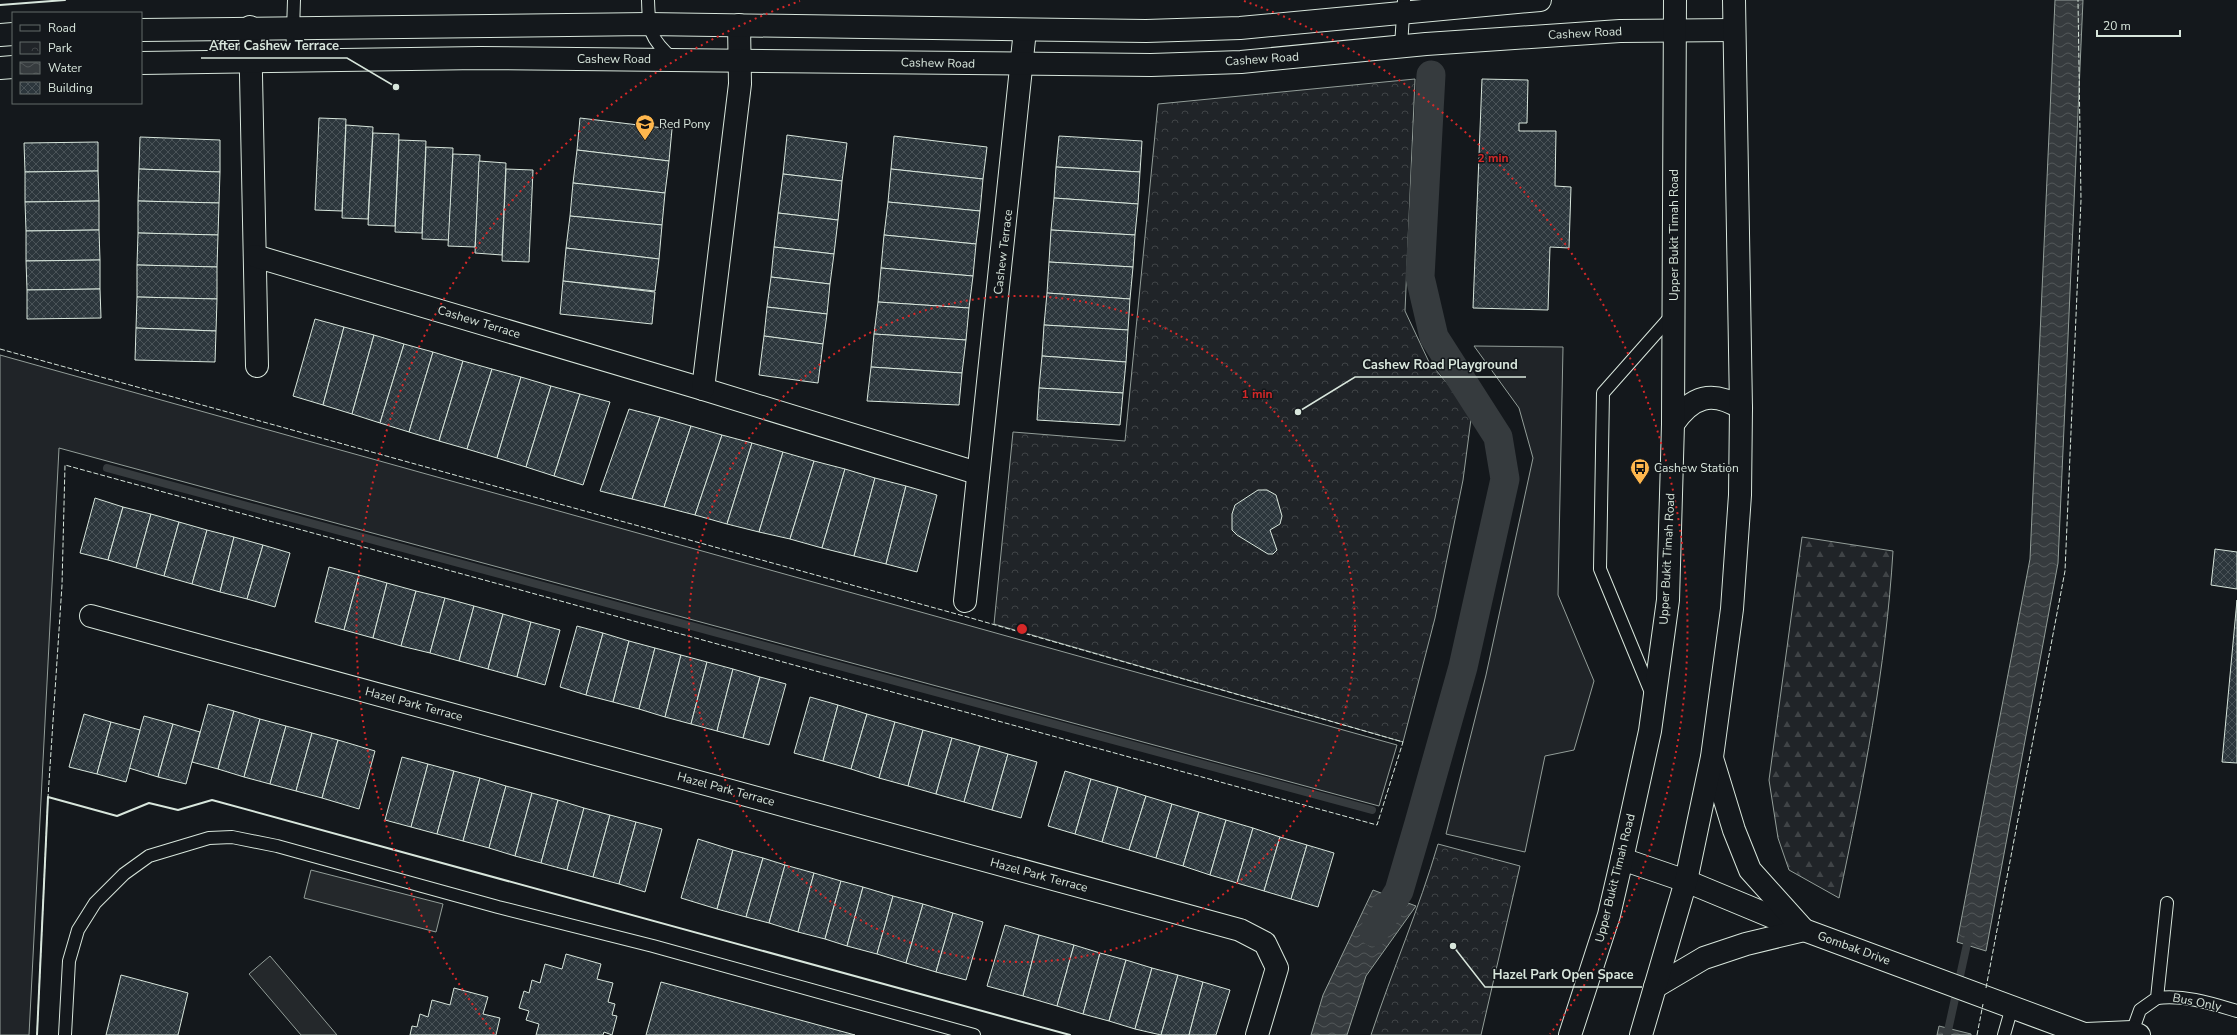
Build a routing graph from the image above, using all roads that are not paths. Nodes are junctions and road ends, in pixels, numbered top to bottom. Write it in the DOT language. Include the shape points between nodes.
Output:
graph roads {
  1 [pos="294,0"];
  2 [pos="648,0"];
  3 [pos="1540,0"];
  4 [pos="1675,0"];
  5 [pos="1734,0"];
  6 [pos="1404,6"];
  7 [pos="648,24"];
  8 [pos="739,25"];
  9 [pos="250,27"];
  10 [pos="293,27"];
  11 [pos="142,30"];
  12 [pos="1026,30"];
  13 [pos="1675,30"];
  14 [pos="1734,30"];
  15 [pos="12,34"];
  16 [pos="0,35"];
  17 [pos="1401,46"];
  18 [pos="674,59"];
  19 [pos="739,59"];
  20 [pos="292,61"];
  21 [pos="251,62"];
  22 [pos="142,63"];
  23 [pos="1022,65"];
  24 [pos="12,67"];
  25 [pos="0,68"];
  26 [pos="255,256"];
  27 [pos="1674,314"];
  28 [pos="257,366"];
  29 [pos="703,389"];
  30 [pos="1742,408"];
  31 [pos="1673,424"];
  32 [pos="977,473"];
  33 [pos="965,601"];
  34 [pos="91,616"];
  35 [pos="1654,700"];
  36 [pos="1712,757"];
  37 [pos="1622,859"];
  38 [pos="1686,881"];
  39 [pos="2167,903"];
  40 [pos="1804,930"];
  41 [pos="1655,987"];
  42 [pos="2157,998"];
  43 [pos="2012,1007"];
  44 [pos="2237,1011"];
  45 [pos="2134,1034"];
  46 [pos="65,1035"];
  47 [pos="974,1035"];
  48 [pos="1257,1035"];
  49 [pos="1570,1035"];
  50 [pos="1641,1035"];
  51 [pos="2004,1035"];
  52 [pos="2087,1035"];
  1 -- 10 [label="lane"];
  2 -- 7 [label="lane"];
  3 -- 6 [label="main road" via="1460,7"];
  4 -- 13 [label="main road, Upper Bukit Timah Road"];
  5 -- 14 [label="main road"];
  6 -- 12 [label="main road" via="1240,28 1146,31"];
  6 -- 17 [label="lane"];
  7 -- 8 [label="main road"];
  7 -- 10 [label="main road"];
  7 -- 18 [label="lane" via="658,46"];
  8 -- 12 [label="main road"];
  8 -- 19 [label="main road"];
  9 -- 10 [label="main road"];
  9 -- 11 [label="main road"];
  9 -- 21 [label="main road"];
  10 -- 20 [label="lane"];
  12 -- 23 [label="main road, Cashew Terrace"];
  13 -- 14 [label="main road, Cashew Road"];
  13 -- 17 [label="main road, Cashew Road" via="1620,31"];
  13 -- 27 [label="main road, Upper Bukit Timah Road"];
  14 -- 30 [label="main road"];
  15 -- 16 [label="main road"];
  17 -- 23 [label="main road, Cashew Road" via="1241,62"];
  18 -- 19 [label="main road, Cashew Road"];
  18 -- 20 [label="main road, Cashew Road" via="399,58"];
  19 -- 23 [label="main road, Cashew Road"];
  19 -- 29 [label="main road" via="740,84"];
  20 -- 21 [label="main road, Cashew Road"];
  21 -- 22 [label="main road, Cashew Road"];
  21 -- 26 [label="main road"];
  23 -- 32 [label="main road, Cashew Terrace"];
  24 -- 25 [label="main road"];
  26 -- 28 [label="main road"];
  26 -- 29 [label="main road, Cashew Terrace"];
  27 -- 31 [label="main road, Upper Bukit Timah Road"];
  27 -- 35 [label="lane" via="1603,393 1600,570"];
  29 -- 32 [label="main road, Cashew Terrace"];
  30 -- 31 [label="main road" via="1727,399 1698,399 1680,414"];
  30 -- 36 [label="main road" via="1740,495 1732,609"];
  31 -- 35 [label="main road, Upper Bukit Timah Road" via="1668,600"];
  32 -- 33 [label="main road, Cashew Terrace"];
  34 -- 48 [label="main road, Hazel Park Terrace" via="1240,930 1265,943 1277,968"];
  35 -- 37 [label="main road, Upper Bukit Timah Road" via="1650,731"];
  36 -- 38 [label="main road"];
  36 -- 40 [label="main road" via="1734,830 1750,870"];
  37 -- 38 [label="main road, Gombak Drive"];
  37 -- 49 [label="main road, Upper Bukit Timah Road" via="1609,915"];
  38 -- 40 [label="main road, Gombak Drive"];
  38 -- 41 [label="main road"];
  39 -- 42 [label="lane"];
  40 -- 41 [label="main road" via="1746,944 1704,958"];
  40 -- 43 [label="main road, Gombak Drive"];
  41 -- 50 [label="main road"];
  42 -- 44 [label="lane, Bus Only" via="2176,996"];
  42 -- 45 [label="lane" via="2140,1010"];
  43 -- 51 [label="lane"];
  43 -- 52 [label="main road, Gombak Drive"];
  45 -- 52 [label="main road, Gombak Drive"];
  46 -- 47 [label="lane" via="69,961 78,930 95,902 124,874 149,856 209,838 232,837 277,846 498,907 653,946"];
}
